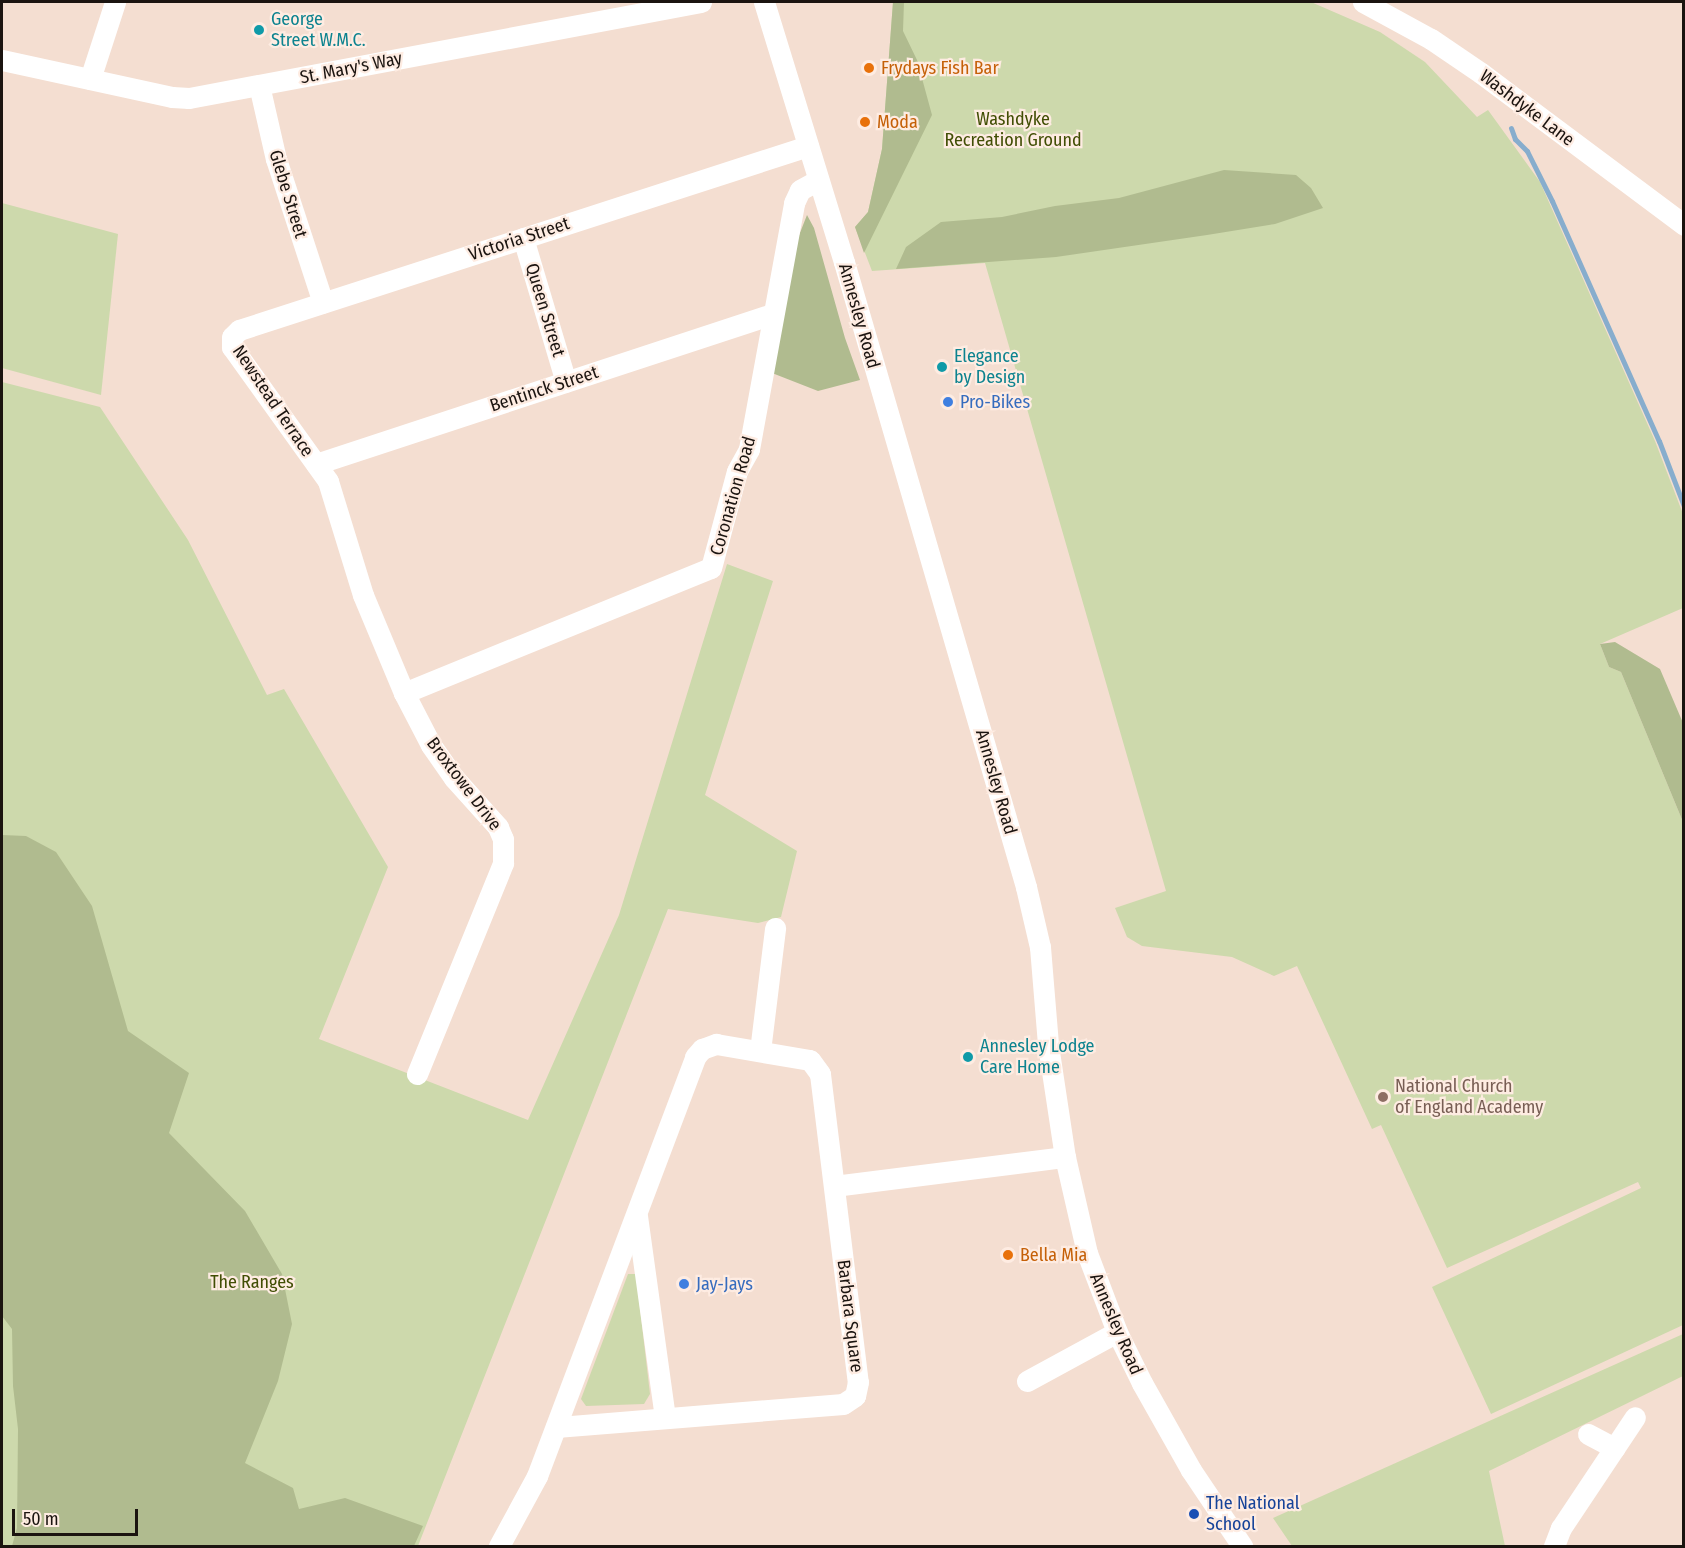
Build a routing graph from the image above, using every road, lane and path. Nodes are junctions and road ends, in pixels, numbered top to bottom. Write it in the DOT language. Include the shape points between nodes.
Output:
graph roads {
  1 [pos="115,2"];
  2 [pos="701,2"];
  3 [pos="764,2"];
  4 [pos="1363,2"];
  5 [pos="2,60"];
  6 [pos="90,79"];
  7 [pos="259,85"];
  8 [pos="808,146"];
  9 [pos="818,180"];
  10 [pos="1683,225"];
  11 [pos="523,238"];
  12 [pos="323,303"];
  13 [pos="773,314"];
  14 [pos="232,337"];
  15 [pos="566,382"];
  16 [pos="316,464"];
  17 [pos="404,693"];
  18 [pos="775,927"];
  19 [pos="759,1051"];
  20 [pos="417,1074"];
  21 [pos="1065,1157"];
  22 [pos="834,1186"];
  23 [pos="636,1212"];
  24 [pos="1117,1332"];
  25 [pos="1027,1381"];
  26 [pos="1635,1417"];
  27 [pos="665,1418"];
  28 [pos="556,1427"];
  29 [pos="1588,1434"];
  30 [pos="1614,1448"];
  31 [pos="499,1546"];
  32 [pos="1242,1546"];
  33 [pos="1554,1546"];
  1 -- 6 [label="street"];
  2 -- 7 [label="street, St. Mary's Way"];
  3 -- 8 [label="street, Annesley Road"];
  4 -- 10 [label="street, Washdyke Lane" via="1431,39 1481,73"];
  5 -- 6 [label="street, St. Mary's Way"];
  6 -- 7 [label="street, St. Mary's Way" via="189,98"];
  7 -- 12 [label="street, Glebe Street" via="276,159"];
  8 -- 9 [label="street, Annesley Road"];
  8 -- 11 [label="street, Victoria Street"];
  9 -- 13 [label="street, Coronation Road" via="800,190 794,203"];
  9 -- 21 [label="street, Annesley Road" via="1026,887 1040,947 1048,1045"];
  11 -- 12 [label="street, Victoria Street"];
  11 -- 15 [label="street, Queen Street"];
  12 -- 14 [label="street, Victoria Street" via="239,330"];
  13 -- 15 [label="street, Bentinck Street"];
  13 -- 17 [label="street, Coronation Road" via="749,449 737,471 711,568"];
  14 -- 16 [label="street, Newstead Terrace" via="232,347"];
  15 -- 16 [label="street, Bentinck Street"];
  16 -- 17 [label="street, Broxtowe Drive" via="328,481 363,596"];
  17 -- 20 [label="street, Broxtowe Drive" via="431,745 454,778 498,827 505,850"];
  18 -- 19 [label="street"];
  19 -- 22 [label="street, Barbara Square" via="803,1057 818,1069"];
  19 -- 23 [label="street, Barbara Square" via="716,1044 702,1049 695,1057"];
  21 -- 22 [label="street"];
  21 -- 24 [label="street, Annesley Road" via="1086,1253"];
  22 -- 27 [label="street, Barbara Square" via="858,1382 855,1396 843,1404"];
  23 -- 27 [label="street, Barbara Square"];
  23 -- 28 [label="street, Barbara Square"];
  24 -- 25 [label="street"];
  24 -- 32 [label="street, Annesley Road" via="1191,1470"];
  26 -- 30 [label="street"];
  27 -- 28 [label="street, Barbara Square"];
  28 -- 31 [label="street" via="530,1493"];
  29 -- 30 [label="street"];
  30 -- 33 [label="street" via="1561,1528"];
}
